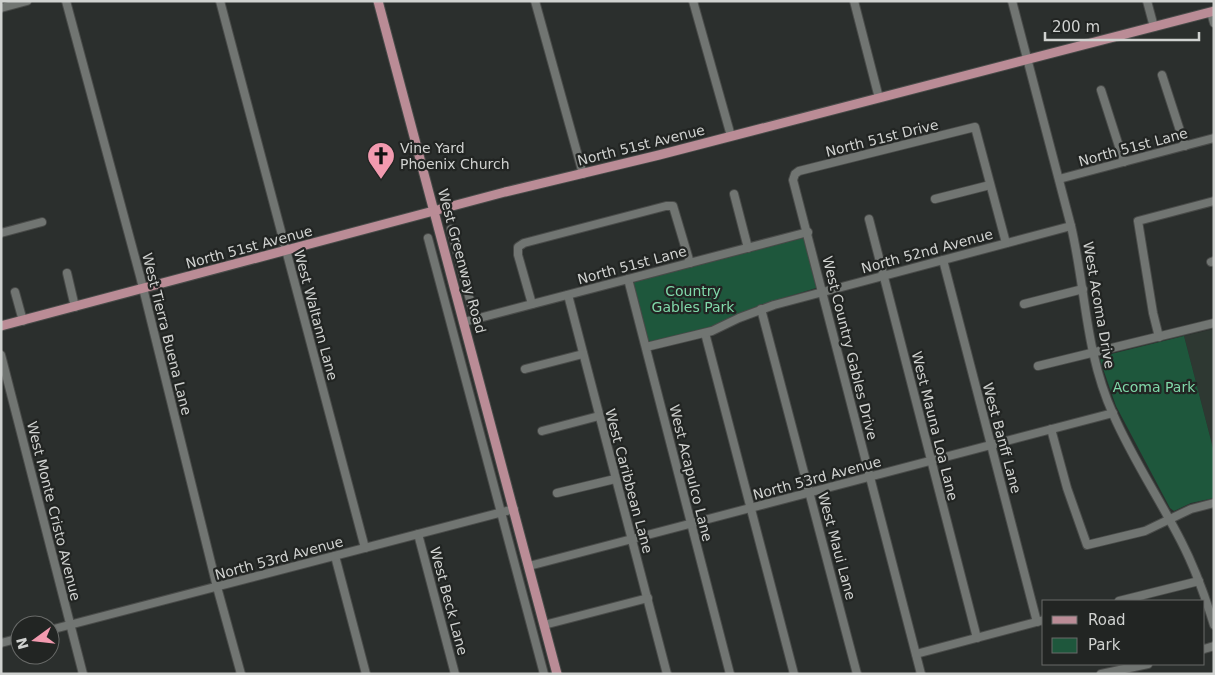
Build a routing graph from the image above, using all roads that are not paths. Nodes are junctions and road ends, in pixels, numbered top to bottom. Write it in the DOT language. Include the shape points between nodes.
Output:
graph roads {
  1 [pos="27,1"];
  2 [pos="66,1"];
  3 [pos="220,1"];
  4 [pos="378,1"];
  5 [pos="535,1"];
  6 [pos="693,1"];
  7 [pos="854,1"];
  8 [pos="1012,1"];
  9 [pos="1147,1"];
  10 [pos="1,8"];
  11 [pos="1212,11"];
  12 [pos="1214,23"];
  13 [pos="1154,27"];
  14 [pos="1028,59"];
  15 [pos="1162,75"];
  16 [pos="1101,90"];
  17 [pos="880,98"];
  18 [pos="731,136"];
  19 [pos="1214,138"];
  20 [pos="1185,146"];
  21 [pos="1124,162"];
  22 [pos="583,174"];
  23 [pos="795,174"];
  24 [pos="1059,180"];
  25 [pos="990,185"];
  26 [pos="734,194"];
  27 [pos="935,198"];
  28 [pos="1214,201"];
  29 [pos="434,211"];
  30 [pos="869,220"];
  31 [pos="42,222"];
  32 [pos="1071,226"];
  33 [pos="451,229"];
  34 [pos="808,232"];
  35 [pos="1,233"];
  36 [pos="428,238"];
  37 [pos="1006,243"];
  38 [pos="748,248"];
  39 [pos="287,251"];
  40 [pos="943,260"];
  41 [pos="690,263"];
  42 [pos="67,273"];
  43 [pos="883,275"];
  44 [pos="628,279"];
  45 [pos="1083,289"];
  46 [pos="143,290"];
  47 [pos="823,291"];
  48 [pos="15,292"];
  49 [pos="568,295"];
  50 [pos="532,304"];
  51 [pos="1024,304"];
  52 [pos="76,307"];
  53 [pos="761,309"];
  54 [pos="475,319"];
  55 [pos="23,321"];
  56 [pos="464,322"];
  57 [pos="1214,324"];
  58 [pos="1,326"];
  59 [pos="705,333"];
  60 [pos="1159,337"];
  61 [pos="646,348"];
  62 [pos="1092,353"];
  63 [pos="472,354"];
  64 [pos="583,354"];
  65 [pos="1,355"];
  66 [pos="460,358"];
  67 [pos="1038,366"];
  68 [pos="525,369"];
  69 [pos="1113,413"];
  70 [pos="599,416"];
  71 [pos="1051,430"];
  72 [pos="542,431"];
  73 [pos="992,445"];
  74 [pos="930,461"];
  75 [pos="870,477"];
  76 [pos="616,478"];
  77 [pos="810,492"];
  78 [pos="557,493"];
  79 [pos="1214,504"];
  80 [pos="750,508"];
  81 [pos="514,510"];
  82 [pos="501,513"];
  83 [pos="1169,519"];
  84 [pos="692,523"];
  85 [pos="418,534"];
  86 [pos="631,539"];
  87 [pos="365,548"];
  88 [pos="335,556"];
  89 [pos="528,566"];
  90 [pos="1199,581"];
  91 [pos="217,587"];
  92 [pos="648,598"];
  93 [pos="1123,600"];
  94 [pos="1040,621"];
  95 [pos="70,624"];
  96 [pos="544,625"];
  97 [pos="1214,625"];
  98 [pos="60,627"];
  99 [pos="977,638"];
  100 [pos="916,654"];
  101 [pos="1144,665"];
  102 [pos="557,671"];
  103 [pos="544,673"];
  104 [pos="1115,673"];
  105 [pos="83,674"];
  106 [pos="241,674"];
  107 [pos="366,674"];
  108 [pos="455,674"];
  109 [pos="667,674"];
  110 [pos="730,674"];
  111 [pos="794,674"];
  112 [pos="857,674"];
  113 [pos="921,674"];
  114 [pos="1101,674"];
  1 -- 10 [label="street"];
  2 -- 46 [label="street, West Tierra Buena Lane"];
  3 -- 39 [label="street, West Waltann Lane"];
  4 -- 29 [label="main road, West Greenway Road"];
  5 -- 22 [label="street"];
  6 -- 18 [label="street"];
  7 -- 17 [label="street"];
  8 -- 14 [label="street, West Acoma Drive"];
  9 -- 13 [label="street"];
  11 -- 12 [label="street"];
  11 -- 13 [label="main road, North 51st Avenue"];
  13 -- 14 [label="main road, North 51st Avenue"];
  14 -- 17 [label="main road, North 51st Avenue"];
  14 -- 24 [label="street, West Acoma Drive"];
  15 -- 20 [label="street"];
  16 -- 21 [label="street"];
  17 -- 18 [label="main road, North 51st Avenue"];
  18 -- 22 [label="main road, North 51st Avenue"];
  19 -- 20 [label="street, North 51st Lane"];
  20 -- 21 [label="street, North 51st Lane"];
  21 -- 24 [label="street, North 51st Lane"];
  22 -- 29 [label="main road, North 51st Avenue"];
  23 -- 25 [label="street, North 51st Drive" via="975,127"];
  23 -- 34 [label="street, West Country Gables Drive" via="793,180"];
  24 -- 32 [label="street, West Acoma Drive"];
  25 -- 27 [label="street"];
  25 -- 37 [label="street"];
  26 -- 38 [label="street"];
  28 -- 60 [label="street" via="1138,221"];
  29 -- 39 [label="main road, North 51st Avenue"];
  29 -- 56 [label="main road, West Greenway Road"];
  30 -- 43 [label="street, West Mauna Loa Lane"];
  31 -- 35 [label="street"];
  32 -- 37 [label="street, North 52nd Avenue"];
  32 -- 45 [label="street, West Acoma Drive"];
  33 -- 54 [label="street, West Greenway Road"];
  34 -- 38 [label="street, North 51st Lane"];
  34 -- 47 [label="street, West Country Gables Drive"];
  36 -- 66 [label="street, West Greenway Road"];
  37 -- 40 [label="street, North 52nd Avenue"];
  38 -- 41 [label="street, North 51st Lane"];
  39 -- 46 [label="main road, North 51st Avenue"];
  39 -- 87 [label="street, West Waltann Lane"];
  40 -- 43 [label="street, North 52nd Avenue"];
  40 -- 73 [label="street, West Banff Lane"];
  41 -- 44 [label="street, North 51st Lane"];
  41 -- 50 [label="street" via="673,206 666,206 518,247"];
  42 -- 52 [label="street"];
  43 -- 47 [label="street, North 52nd Avenue"];
  43 -- 74 [label="street, West Mauna Loa Lane"];
  44 -- 49 [label="street, North 51st Lane"];
  44 -- 61 [label="street, West Acapulco Lane"];
  45 -- 51 [label="street"];
  45 -- 62 [label="street, West Acoma Drive"];
  46 -- 52 [label="main road, North 51st Avenue"];
  46 -- 91 [label="street, West Tierra Buena Lane"];
  47 -- 53 [label="street, North 52nd Avenue"];
  47 -- 75 [label="street, West Country Gables Drive"];
  48 -- 55 [label="street"];
  49 -- 50 [label="street, North 51st Lane"];
  49 -- 64 [label="street, West Caribbean Lane"];
  50 -- 54 [label="street, North 51st Lane"];
  52 -- 55 [label="main road, North 51st Avenue"];
  53 -- 59 [label="street, North 52nd Avenue"];
  53 -- 77 [label="street, West Maui Lane"];
  54 -- 56 [label="street, North 51st Lane"];
  55 -- 58 [label="main road, North 51st Avenue"];
  56 -- 63 [label="main road, West Greenway Road"];
  57 -- 60 [label="street"];
  59 -- 61 [label="street, North 52nd Avenue"];
  59 -- 80 [label="street"];
  60 -- 62 [label="street"];
  61 -- 84 [label="street, West Acapulco Lane"];
  62 -- 67 [label="street"];
  62 -- 69 [label="street, West Acoma Drive"];
  63 -- 66 [label="street, West Greenway Road"];
  63 -- 81 [label="main road, West Greenway Road"];
  64 -- 68 [label="street"];
  64 -- 70 [label="street, West Caribbean Lane"];
  65 -- 95 [label="street, West Monte Cristo Avenue"];
  66 -- 82 [label="street, West Greenway Road"];
  69 -- 71 [label="street, North 53rd Avenue"];
  69 -- 83 [label="street, West Acoma Drive"];
  70 -- 72 [label="street"];
  70 -- 76 [label="street, West Caribbean Lane"];
  71 -- 73 [label="street, North 53rd Avenue"];
  71 -- 83 [label="street" via="1087,545 1144,531"];
  73 -- 74 [label="street, North 53rd Avenue"];
  73 -- 94 [label="street, West Banff Lane"];
  74 -- 75 [label="street, North 53rd Avenue"];
  74 -- 99 [label="street, West Mauna Loa Lane"];
  75 -- 77 [label="street, North 53rd Avenue"];
  75 -- 100 [label="street, West Country Gables Drive"];
  76 -- 78 [label="street"];
  76 -- 86 [label="street, West Caribbean Lane"];
  77 -- 80 [label="street, North 53rd Avenue"];
  77 -- 112 [label="street, West Maui Lane"];
  79 -- 83 [label="street" via="1191,508"];
  80 -- 84 [label="street, North 53rd Avenue"];
  80 -- 111 [label="street"];
  81 -- 82 [label="street, North 53rd Avenue"];
  81 -- 89 [label="main road, West Greenway Road"];
  82 -- 85 [label="street, North 53rd Avenue"];
  82 -- 103 [label="street, West Greenway Road"];
  83 -- 90 [label="street, West Acoma Drive"];
  84 -- 86 [label="street, North 53rd Avenue"];
  84 -- 110 [label="street, West Acapulco Lane"];
  85 -- 87 [label="street, North 53rd Avenue"];
  85 -- 108 [label="street, West Beck Lane"];
  86 -- 89 [label="street, North 53rd Avenue"];
  86 -- 92 [label="street, West Caribbean Lane"];
  87 -- 88 [label="street, North 53rd Avenue"];
  88 -- 91 [label="street, North 53rd Avenue"];
  88 -- 107 [label="street"];
  89 -- 96 [label="main road, West Greenway Road"];
  90 -- 93 [label="street"];
  90 -- 97 [label="street, West Acoma Drive"];
  91 -- 95 [label="street, North 53rd Avenue"];
  91 -- 106 [label="street, West Tierra Buena Lane"];
  92 -- 96 [label="street"];
  92 -- 109 [label="street, West Caribbean Lane"];
  94 -- 99 [label="street"];
  95 -- 98 [label="street, North 53rd Avenue"];
  95 -- 105 [label="street, West Monte Cristo Avenue"];
  96 -- 102 [label="main road, West Greenway Road"];
  99 -- 100 [label="street"];
  100 -- 113 [label="street, West Country Gables Drive"];
  101 -- 104 [label="street"];
  102 -- 103 [label="street, West Greenway Road"];
  104 -- 114 [label="street"];
}
